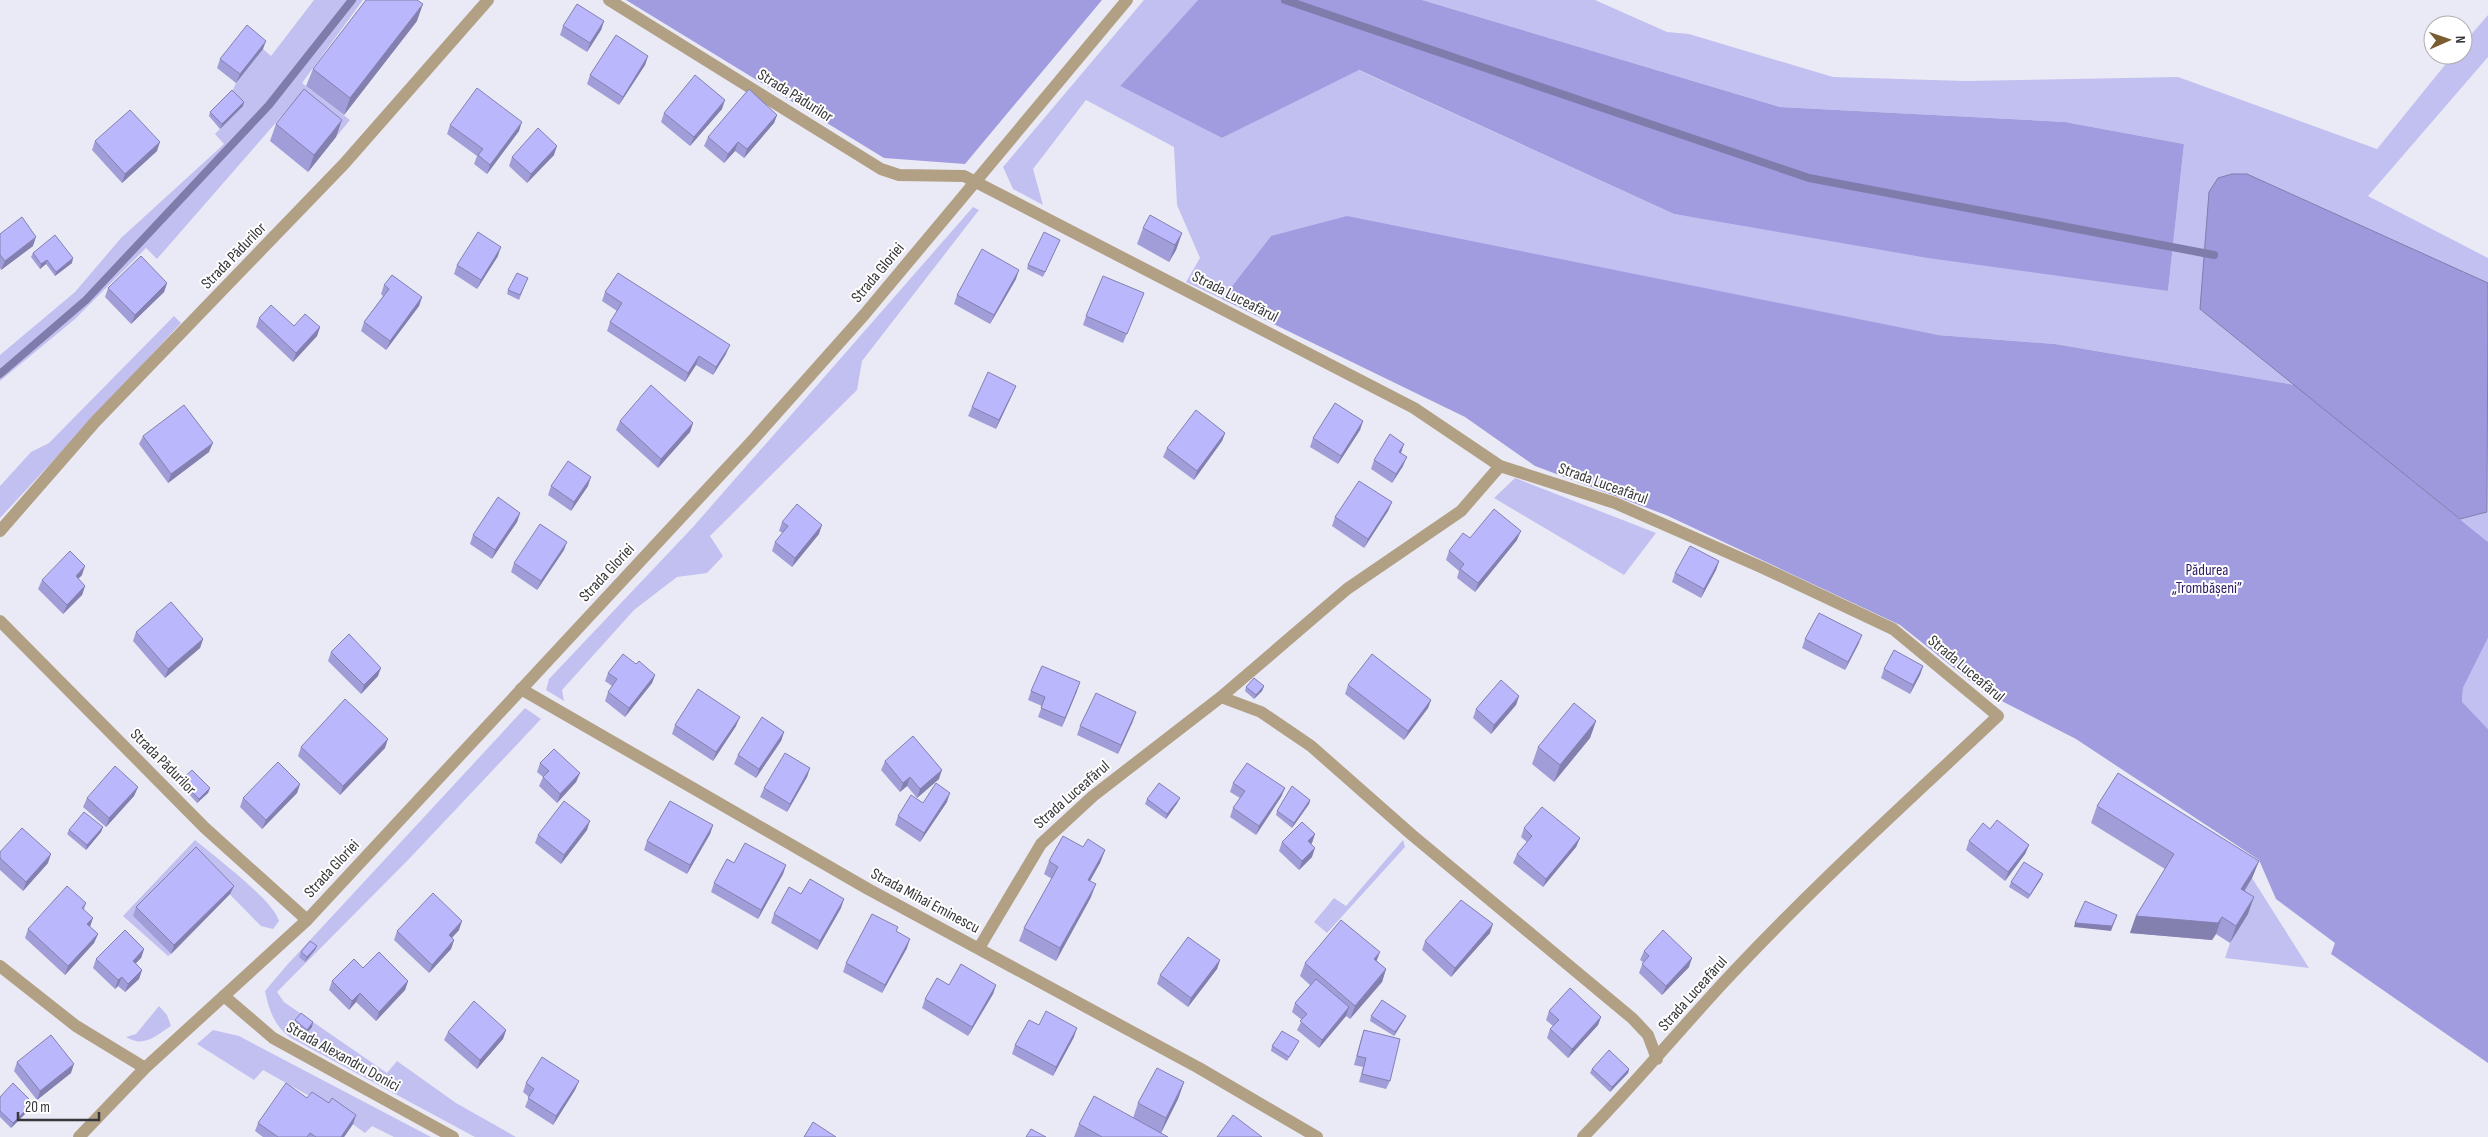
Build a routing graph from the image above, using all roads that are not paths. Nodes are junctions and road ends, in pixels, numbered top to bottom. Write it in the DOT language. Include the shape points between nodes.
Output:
graph roads {
  1 [pos="488,0"];
  2 [pos="609,0"];
  3 [pos="1127,0"];
  4 [pos="976,182"];
  5 [pos="1500,466"];
  6 [pos="0,531"];
  7 [pos="0,621"];
  8 [pos="521,689"];
  9 [pos="1220,697"];
  10 [pos="307,920"];
  11 [pos="979,948"];
  12 [pos="0,966"];
  13 [pos="224,996"];
  14 [pos="1657,1059"];
  15 [pos="145,1068"];
  16 [pos="79,1137"];
  17 [pos="453,1137"];
  18 [pos="1317,1137"];
  19 [pos="1584,1137"];
  1 -- 6 [label="street, Strada Pădurilor" via="344,164 95,422"];
  2 -- 4 [label="street, Strada Pădurilor" via="881,169 899,174 964,176"];
  3 -- 4 [label="street, Strada Gloriei"];
  4 -- 5 [label="street, Strada Luceafărul" via="1414,408"];
  4 -- 8 [label="street, Strada Gloriei" via="751,442"];
  5 -- 9 [label="street, Strada Luceafărul" via="1461,511 1347,589"];
  5 -- 14 [label="street, Strada Luceafărul" via="1615,503 1892,629 1998,716 1822,882 1723,983"];
  7 -- 10 [label="street, Strada Pădurilor" via="206,828"];
  8 -- 10 [label="street, Strada Gloriei"];
  8 -- 11 [label="street, Strada Mihai Eminescu" via="868,889"];
  9 -- 11 [label="street, Strada Luceafărul" via="1093,796 1041,844"];
  9 -- 14 [label="street, Strada Luceafărul" via="1261,712 1311,746 1412,835 1632,1018 1648,1035"];
  10 -- 13 [label="street, Strada Gloriei"];
  11 -- 18 [label="street, Strada Mihai Eminescu" via="1199,1068"];
  12 -- 15 [label="street" via="76,1026"];
  13 -- 15 [label="street, Strada Gloriei"];
  13 -- 17 [label="street, Strada Alexandru Donici" via="273,1038"];
  14 -- 19 [label="street, Strada Luceafărul"];
  15 -- 16 [label="street, Strada Gloriei"];
}
